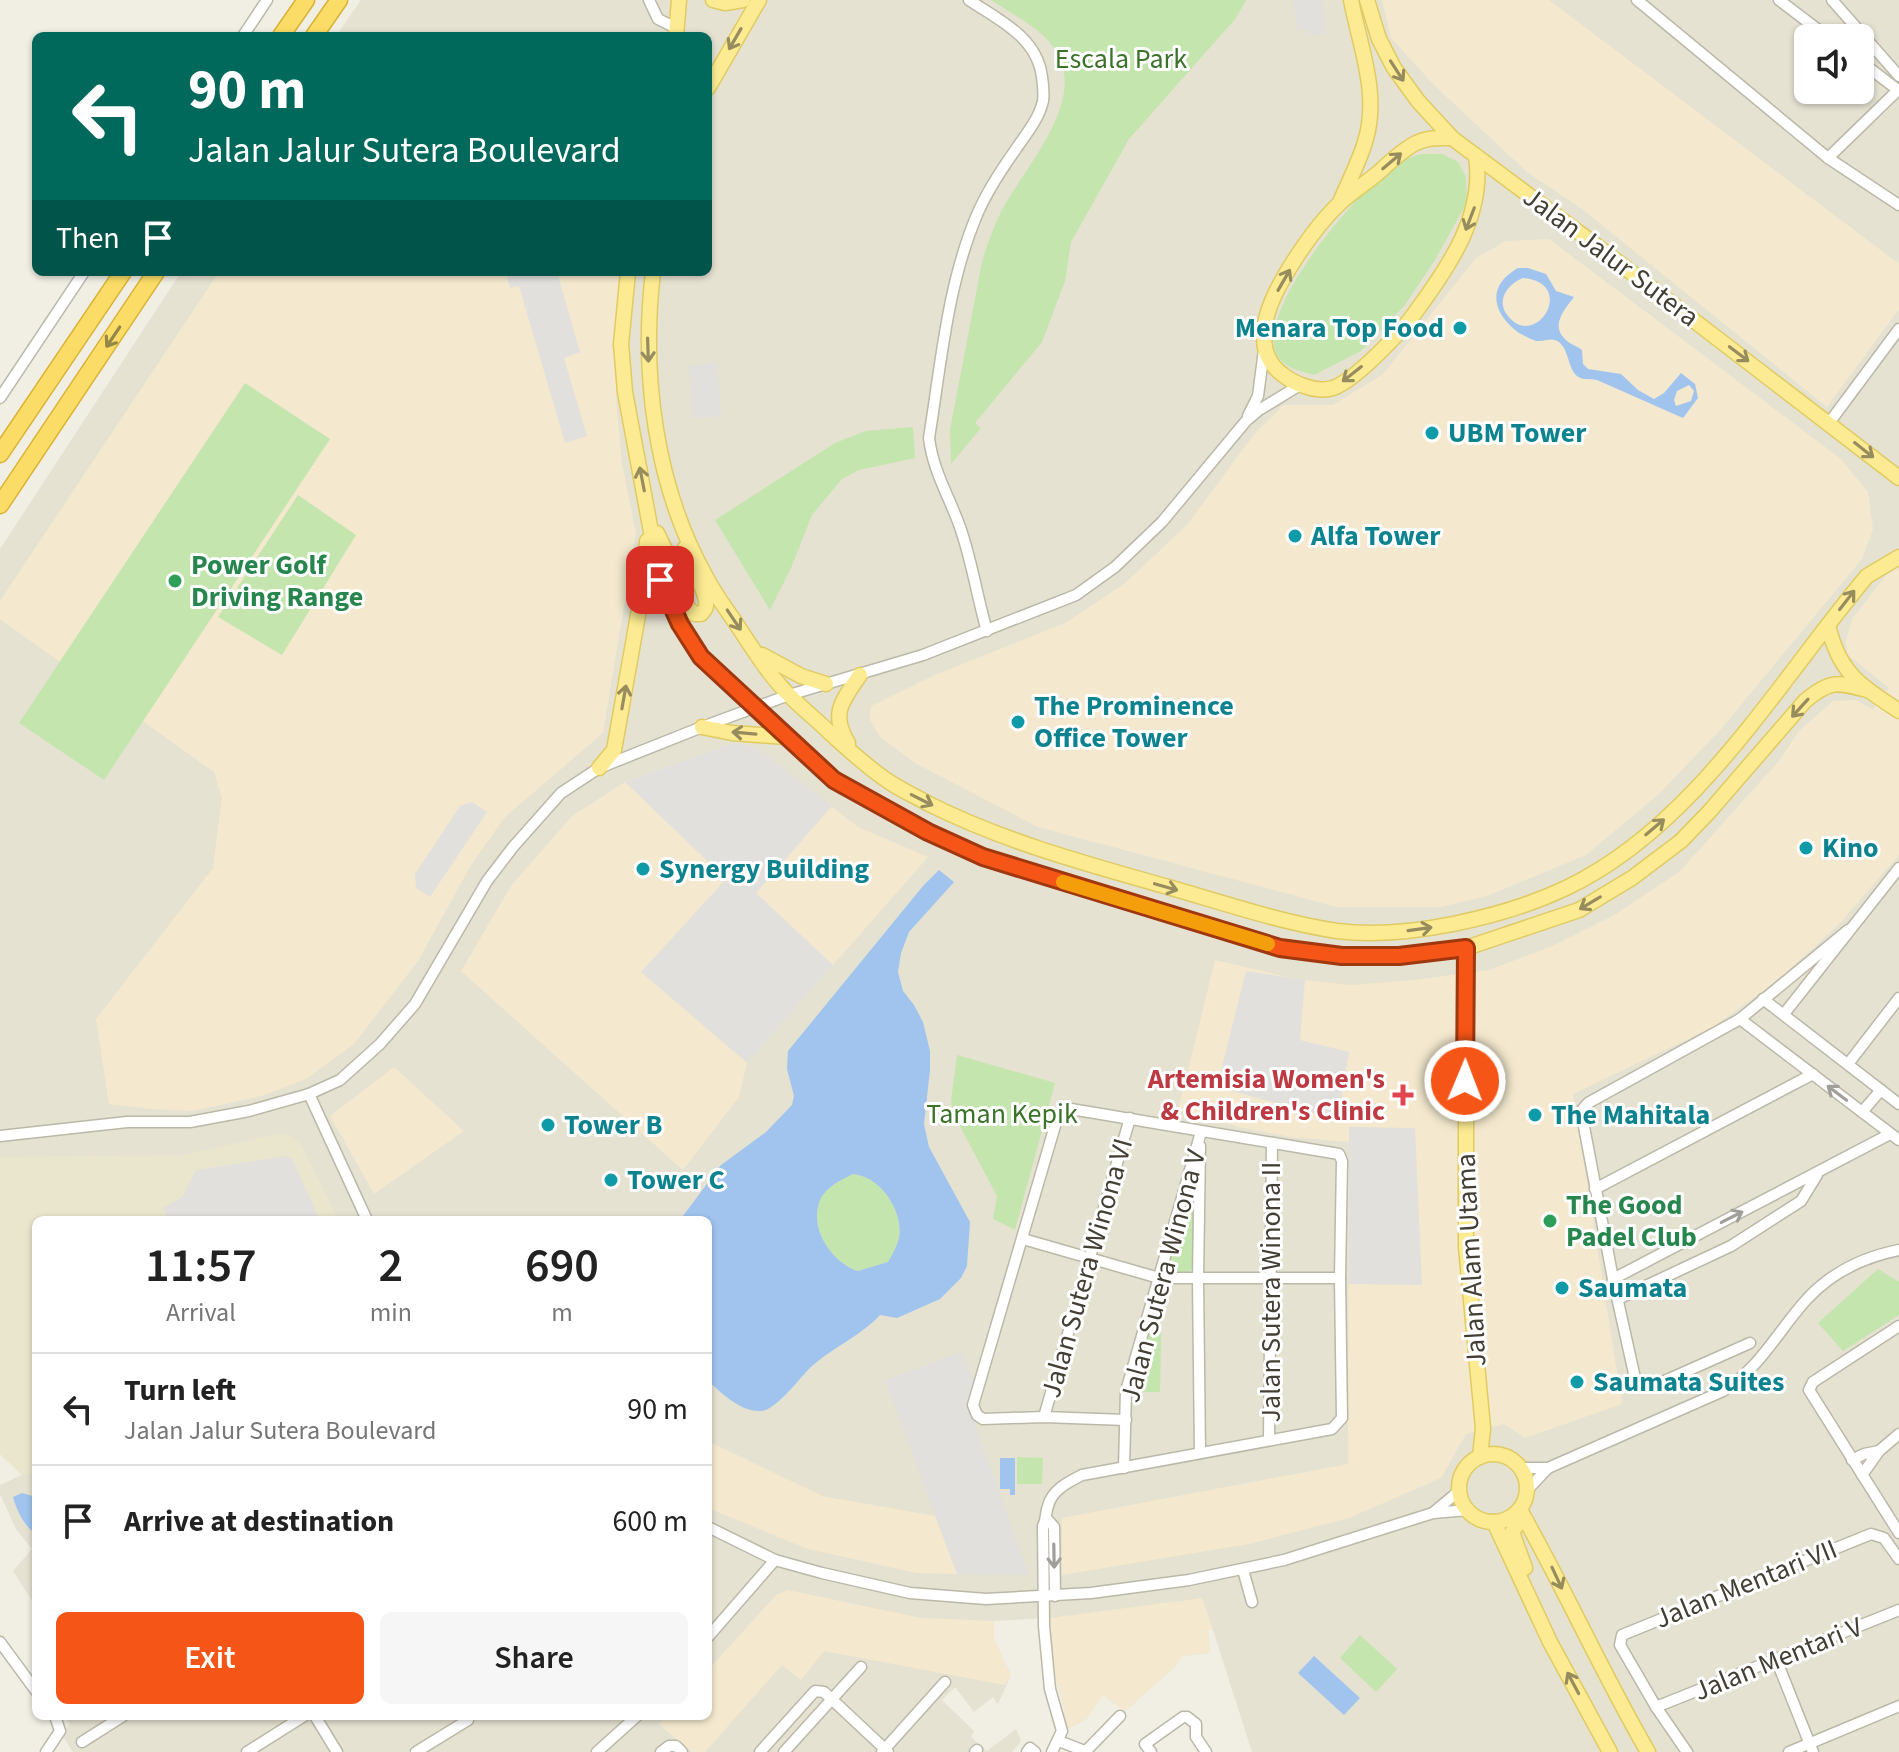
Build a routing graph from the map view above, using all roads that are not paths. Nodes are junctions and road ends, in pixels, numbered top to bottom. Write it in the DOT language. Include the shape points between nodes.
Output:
graph roads {
  1 [pos="267,0"];
  2 [pos="306,0"];
  3 [pos="339,0"];
  4 [pos="649,0"];
  5 [pos="679,0"];
  6 [pos="713,0"];
  7 [pos="743,0"];
  8 [pos="759,0"];
  9 [pos="969,0"];
  10 [pos="1351,0"];
  11 [pos="1367,0"];
  12 [pos="1779,0"];
  13 [pos="1832,0"];
  14 [pos="1643,2"];
  15 [pos="1811,24"];
  16 [pos="246,32"];
  17 [pos="284,32"];
  18 [pos="317,32"];
  19 [pos="676,32"];
  20 [pos="1874,72"];
  21 [pos="1899,76"];
  22 [pos="712,81"];
  23 [pos="1898,90"];
  24 [pos="1452,138"];
  25 [pos="1476,156"];
  26 [pos="1828,158"];
  27 [pos="1340,203"];
  28 [pos="1899,205"];
  29 [pos="81,276"];
  30 [pos="120,276"];
  31 [pos="153,276"];
  32 [pos="627,276"];
  33 [pos="653,276"];
  34 [pos="1899,329"];
  35 [pos="1265,349"];
  36 [pos="1300,385"];
  37 [pos="0,398"];
  38 [pos="1246,421"];
  39 [pos="1829,423"];
  40 [pos="0,454"];
  41 [pos="1899,478"];
  42 [pos="0,505"];
  43 [pos="675,508"];
  44 [pos="648,515"];
  45 [pos="1899,557"];
  46 [pos="1828,625"];
  47 [pos="987,631"];
  48 [pos="755,651"];
  49 [pos="860,675"];
  50 [pos="826,684"];
  51 [pos="1867,690"];
  52 [pos="789,695"];
  53 [pos="756,707"];
  54 [pos="1899,711"];
  55 [pos="702,727"];
  56 [pos="786,737"];
  57 [pos="857,757"];
  58 [pos="599,768"];
  59 [pos="1898,869"];
  60 [pos="1848,930"];
  61 [pos="1466,948"];
  62 [pos="1899,998"];
  63 [pos="1763,999"];
  64 [pos="1784,1014"];
  65 [pos="1740,1019"];
  66 [pos="1848,1064"];
  67 [pos="1813,1074"];
  68 [pos="1881,1090"];
  69 [pos="309,1094"];
  70 [pos="1899,1104"];
  71 [pos="1862,1112"];
  72 [pos="1130,1118"];
  73 [pos="1201,1132"];
  74 [pos="0,1136"];
  75 [pos="1895,1137"];
  76 [pos="1272,1143"];
  77 [pos="1818,1173"];
  78 [pos="1595,1189"];
  79 [pos="365,1216"];
  80 [pos="1023,1239"];
  81 [pos="1899,1250"];
  82 [pos="1090,1259"];
  83 [pos="1159,1278"];
  84 [pos="1340,1278"];
  85 [pos="1270,1279"];
  86 [pos="1613,1279"];
  87 [pos="1198,1280"];
  88 [pos="1618,1299"];
  89 [pos="1899,1326"];
  90 [pos="1750,1343"];
  91 [pos="1044,1417"];
  92 [pos="1126,1420"];
  93 [pos="1483,1428"];
  94 [pos="1899,1434"];
  95 [pos="1269,1440"];
  96 [pos="1879,1451"];
  97 [pos="1200,1453"];
  98 [pos="1502,1455"];
  99 [pos="1480,1457"];
  100 [pos="1852,1460"];
  101 [pos="1124,1468"];
  102 [pos="1522,1468"];
  103 [pos="1548,1468"];
  104 [pos="1862,1475"];
  105 [pos="1527,1490"];
  106 [pos="1459,1491"];
  107 [pos="1468,1510"];
  108 [pos="1433,1513"];
  109 [pos="1523,1516"];
  110 [pos="1494,1522"];
  111 [pos="712,1529"];
  112 [pos="1899,1533"];
  113 [pos="1899,1559"];
  114 [pos="775,1560"];
  115 [pos="1243,1570"];
  116 [pos="1050,1596"];
  117 [pos="1529,1599"];
  118 [pos="1252,1602"];
  119 [pos="1899,1610"];
  120 [pos="712,1632"];
  121 [pos="1,1645"];
  122 [pos="1776,1659"];
  123 [pos="861,1667"];
  124 [pos="945,1682"];
  125 [pos="32,1686"];
  126 [pos="832,1700"];
  127 [pos="1899,1706"];
  128 [pos="1656,1707"];
  129 [pos="1120,1716"];
  130 [pos="56,1720"];
  131 [pos="117,1720"];
  132 [pos="298,1720"];
  133 [pos="317,1720"];
  134 [pos="468,1720"];
  135 [pos="633,1720"];
  136 [pos="1059,1741"];
  137 [pos="82,1742"];
  138 [pos="1811,1748"];
  139 [pos="662,1751"];
  140 [pos="885,1751"];
  141 [pos="46,1752"];
  142 [pos="247,1752"];
  143 [pos="337,1752"];
  144 [pos="416,1752"];
  145 [pos="597,1752"];
  146 [pos="682,1752"];
  147 [pos="760,1752"];
  148 [pos="784,1752"];
  149 [pos="1027,1752"];
  150 [pos="1035,1752"];
  151 [pos="1052,1752"];
  152 [pos="1086,1752"];
  153 [pos="1151,1752"];
  154 [pos="1206,1752"];
  155 [pos="1610,1752"];
  156 [pos="1648,1752"];
  157 [pos="1687,1752"];
  158 [pos="1789,1752"];
  1 -- 16 [label="street"];
  2 -- 17 [label="highway"];
  3 -- 18 [label="highway"];
  4 -- 19 [label="street" via="658,19"];
  5 -- 19 [label="main road"];
  6 -- 7 [label="main road"];
  8 -- 22 [label="main road, one-way"];
  9 -- 47 [label="street" via="1018,32 1034,51 1043,100 1035,122 994,182 964,250 952,292 929,438 939,481 961,530"];
  10 -- 27 [label="main road" via="1371,95 1366,141"];
  11 -- 24 [label="main road, Jalan Jalur Sutera, one-way" via="1394,68"];
  12 -- 15 [label="street"];
  13 -- 21 [label="street"];
  14 -- 26 [label="street"];
  20 -- 23 [label="street"];
  23 -- 26 [label="street"];
  24 -- 25 [label="main road, Jalan Jalur Sutera"];
  27 -- 24 [label="main road, one-way" via="1418,142"];
  25 -- 36 [label="main road, one-way" via="1479,179 1466,230 1442,276 1409,321 1332,388"];
  25 -- 39 [label="main road, Jalan Jalur Sutera, one-way"];
  26 -- 28 [label="street"];
  35 -- 27 [label="main road, one-way" via="1272,300 1305,245"];
  29 -- 37 [label="street"];
  30 -- 40 [label="highway"];
  31 -- 42 [label="highway, one-way"];
  44 -- 32 [label="main road, one-way" via="625,392"];
  33 -- 43 [label="main road, one-way" via="650,381"];
  34 -- 39 [label="street"];
  35 -- 36 [label="main road" via="1271,364"];
  35 -- 38 [label="street" via="1258,396"];
  36 -- 38 [label="street"];
  38 -- 47 [label="street" via="1171,512 1115,567 1076,595"];
  39 -- 41 [label="main road, Jalan Jalur Sutera, one-way"];
  43 -- 44 [label="main road" via="690,566 706,601 701,614 683,599"];
  43 -- 48 [label="main road, one-way" via="705,576"];
  44 -- 53 [label="main road" via="660,580 680,624 701,657"];
  58 -- 44 [label="main road, one-way" via="614,750 645,576"];
  46 -- 45 [label="main road, one-way" via="1867,576"];
  46 -- 51 [label="main road" via="1834,650"];
  57 -- 46 [label="main road, one-way" via="892,785 997,835 1290,922 1342,932 1397,932 1512,907 1566,888 1616,859 1706,779"];
  47 -- 49 [label="street"];
  48 -- 50 [label="main road"];
  48 -- 52 [label="main road"];
  49 -- 50 [label="street"];
  49 -- 57 [label="main road" via="839,707 839,728"];
  50 -- 52 [label="street"];
  51 -- 54 [label="main road"];
  51 -- 61 [label="main road, one-way" via="1837,682 1820,689 1690,831 1632,878 1579,910"];
  52 -- 53 [label="street"];
  52 -- 57 [label="main road"];
  53 -- 55 [label="street"];
  53 -- 56 [label="main road"];
  56 -- 55 [label="main road, one-way"];
  55 -- 58 [label="street"];
  56 -- 61 [label="main road" via="834,780 983,857 1280,948 1399,956"];
  58 -- 69 [label="street" via="561,793 513,847 487,881 415,1004 380,1044 340,1080"];
  59 -- 60 [label="street"];
  60 -- 63 [label="street"];
  60 -- 64 [label="street"];
  61 -- 93 [label="main road, Jalan Alam Utama" via="1466,1247"];
  62 -- 66 [label="street"];
  63 -- 64 [label="street"];
  63 -- 65 [label="street"];
  64 -- 66 [label="street"];
  65 -- 67 [label="street"];
  65 -- 78 [label="street" via="1583,1107"];
  66 -- 68 [label="street"];
  71 -- 67 [label="street, one-way"];
  67 -- 78 [label="street"];
  68 -- 70 [label="street"];
  68 -- 71 [label="street"];
  69 -- 74 [label="street" via="190,1122 127,1122"];
  69 -- 79 [label="street"];
  71 -- 75 [label="street"];
  72 -- 73 [label="street"];
  72 -- 80 [label="street" via="1071,1109 1062,1113"];
  72 -- 82 [label="street, Jalan Sutera Winona VI"];
  73 -- 76 [label="street"];
  73 -- 83 [label="street, Jalan Sutera Winona V"];
  73 -- 87 [label="street"];
  75 -- 77 [label="street"];
  76 -- 84 [label="street" via="1339,1154"];
  76 -- 85 [label="street, Jalan Sutera Winona II"];
  86 -- 77 [label="street, one-way"];
  77 -- 88 [label="street" via="1801,1201 1731,1246"];
  78 -- 86 [label="street"];
  80 -- 82 [label="street"];
  80 -- 91 [label="street" via="973,1405 983,1419"];
  81 -- 103 [label="street" via="1849,1266 1808,1298 1741,1380"];
  82 -- 83 [label="street"];
  82 -- 91 [label="street, Jalan Sutera Winona VI"];
  83 -- 87 [label="street"];
  83 -- 92 [label="street, Jalan Sutera Winona V" via="1126,1391"];
  84 -- 85 [label="street"];
  84 -- 95 [label="street" via="1342,1418 1332,1429"];
  85 -- 87 [label="street"];
  85 -- 95 [label="street, Jalan Sutera Winona II"];
  86 -- 88 [label="street"];
  87 -- 97 [label="street"];
  88 -- 90 [label="street" via="1635,1378 1645,1386"];
  89 -- 100 [label="street" via="1813,1382 1809,1390"];
  91 -- 92 [label="street"];
  92 -- 101 [label="street, Jalan Sutera Winona V"];
  93 -- 98 [label="main road, Jalan Alam Utama"];
  93 -- 99 [label="main road, Jalan Alam Utama"];
  94 -- 96 [label="street"];
  95 -- 97 [label="street"];
  96 -- 100 [label="street"];
  96 -- 104 [label="street"];
  97 -- 101 [label="street"];
  98 -- 99 [label="main road"];
  98 -- 102 [label="main road"];
  99 -- 106 [label="main road" via="1461,1477"];
  100 -- 104 [label="street"];
  101 -- 116 [label="street" via="1082,1475 1064,1484 1048,1506 1047,1519 1054,1527"];
  102 -- 103 [label="street"];
  102 -- 105 [label="main road"];
  103 -- 105 [label="street"];
  104 -- 112 [label="street"];
  105 -- 109 [label="main road"];
  106 -- 107 [label="main road"];
  106 -- 108 [label="street"];
  107 -- 108 [label="street"];
  107 -- 110 [label="main road"];
  108 -- 115 [label="street"];
  109 -- 110 [label="main road"];
  109 -- 117 [label="main road" via="1512,1532 1530,1581"];
  109 -- 156 [label="main road, one-way"];
  110 -- 117 [label="main road"];
  111 -- 114 [label="street"];
  113 -- 128 [label="street, Jalan Mentari VII" via="1881,1536 1871,1534 1622,1635 1620,1645"];
  114 -- 116 [label="street" via="931,1596"];
  114 -- 120 [label="street"];
  115 -- 116 [label="street" via="1135,1589"];
  115 -- 118 [label="street"];
  116 -- 136 [label="street" via="1050,1689 1062,1731"];
  155 -- 117 [label="main road, one-way"];
  119 -- 122 [label="street, Jalan Mentari V"];
  121 -- 125 [label="street"];
  122 -- 128 [label="street, Jalan Mentari V"];
  122 -- 138 [label="street"];
  123 -- 126 [label="street"];
  124 -- 140 [label="street"];
  126 -- 140 [label="street"];
  126 -- 147 [label="street" via="815,1691"];
  126 -- 148 [label="street"];
  127 -- 138 [label="street"];
  128 -- 157 [label="street"];
  129 -- 152 [label="street"];
  130 -- 141 [label="street" via="60,1731"];
  131 -- 137 [label="street"];
  132 -- 142 [label="street"];
  133 -- 143 [label="street"];
  134 -- 144 [label="street"];
  135 -- 145 [label="street"];
  136 -- 151 [label="street"];
  136 -- 152 [label="street"];
  138 -- 158 [label="street"];
  139 -- 146 [label="street" via="676,1746"];
  149 -- 150 [label="street"];
  153 -- 154 [label="street" via="1145,1744 1187,1717 1196,1724 1196,1737"];
}
